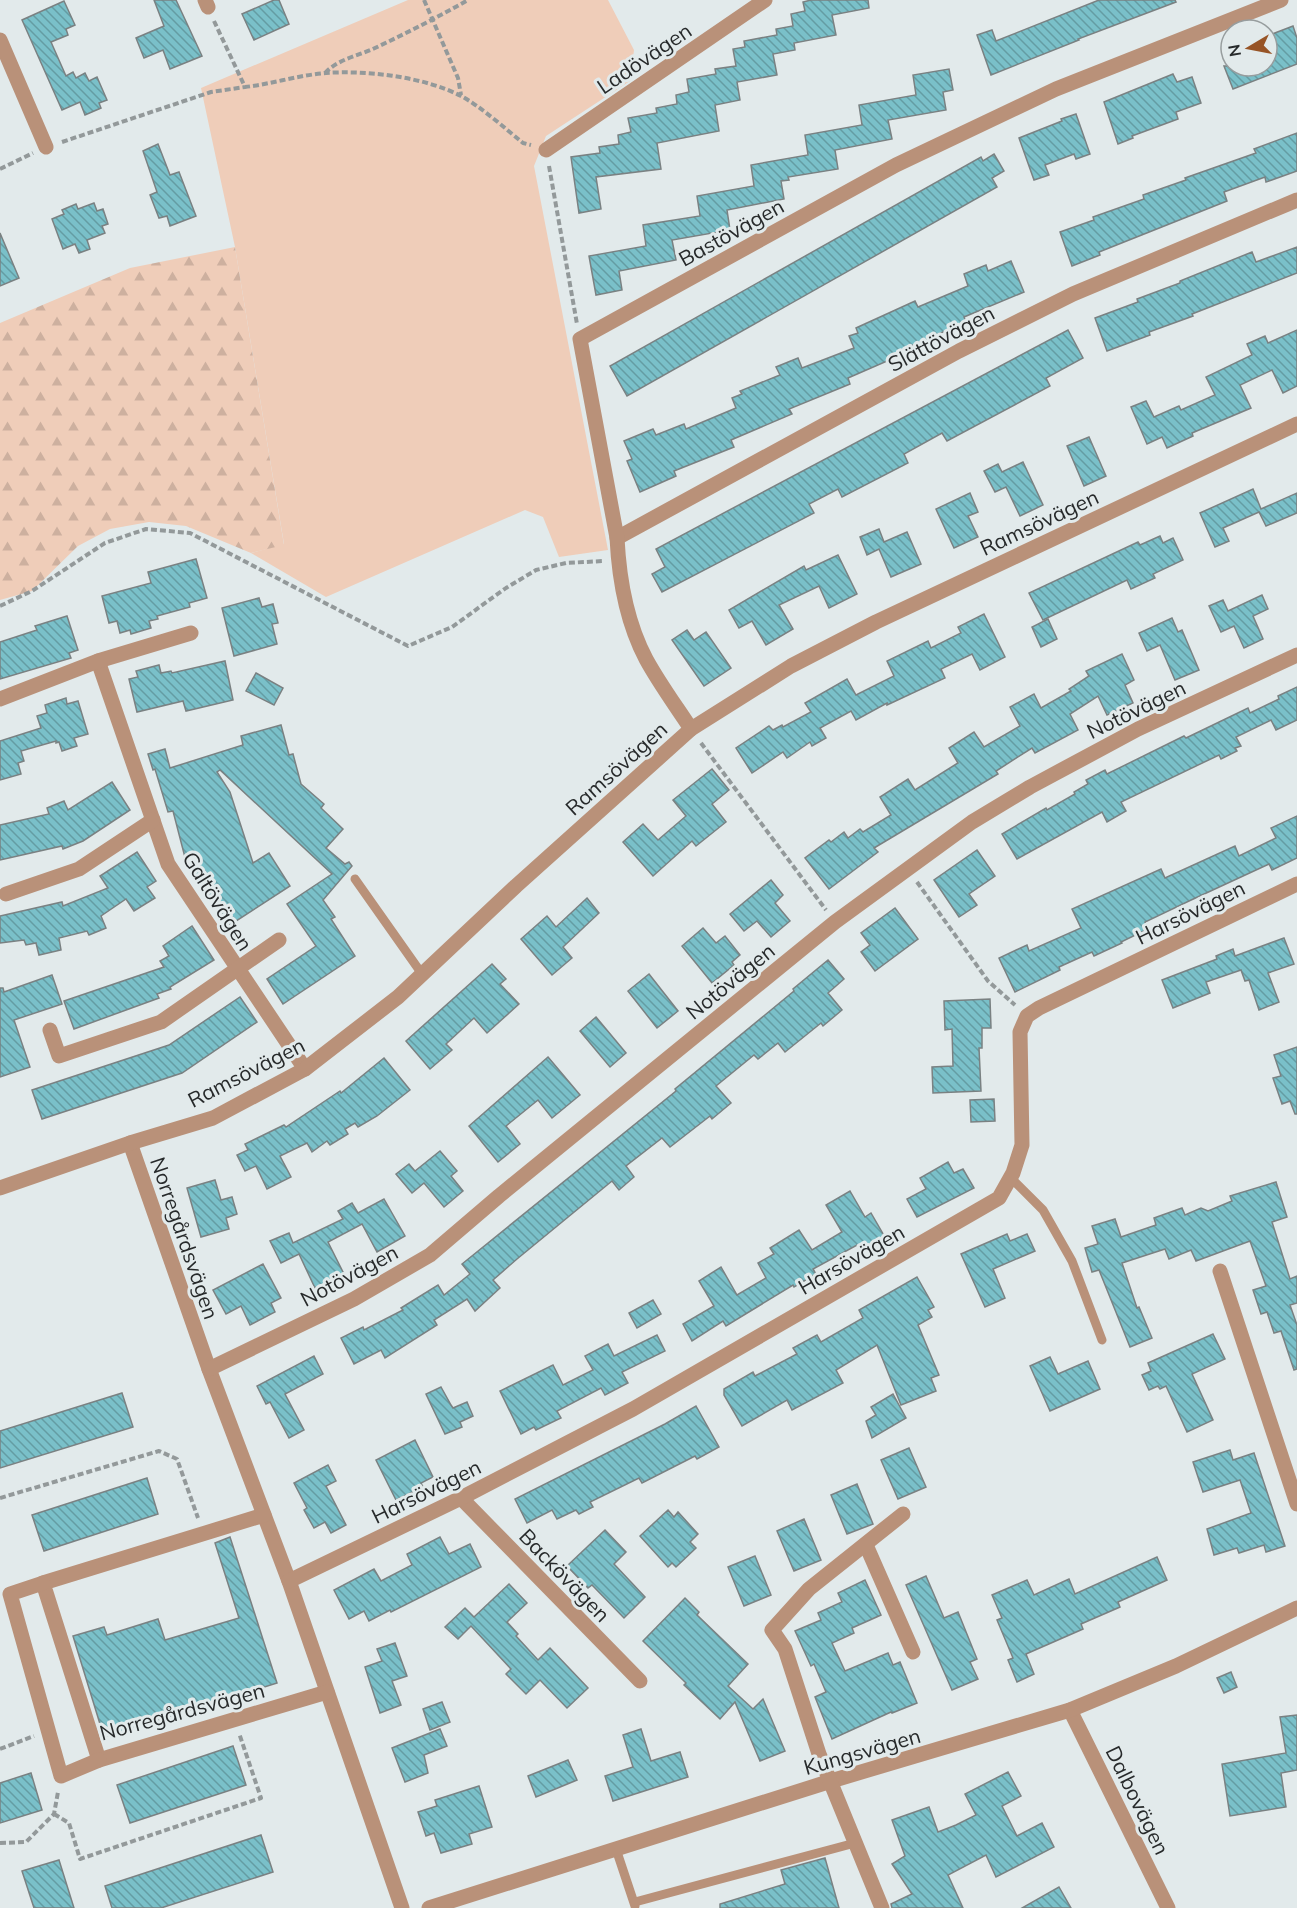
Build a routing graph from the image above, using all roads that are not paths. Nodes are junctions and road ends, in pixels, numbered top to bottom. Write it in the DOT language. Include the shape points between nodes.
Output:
graph roads {
  1 [pos="765,0"];
  2 [pos="1281,0"];
  3 [pos="0,40"];
  4 [pos="46,147"];
  5 [pos="546,150"];
  6 [pos="1297,200"];
  7 [pos="1297,424"];
  8 [pos="617,538"];
  9 [pos="191,633"];
  10 [pos="1297,655"];
  11 [pos="98,661"];
  12 [pos="0,699"];
  13 [pos="691,729"];
  14 [pos="153,820"];
  15 [pos="355,879"];
  16 [pos="1297,885"];
  17 [pos="6,894"];
  18 [pos="279,940"];
  19 [pos="237,970"];
  20 [pos="422,974"];
  21 [pos="50,1030"];
  22 [pos="305,1069"];
  23 [pos="130,1143"];
  24 [pos="1011,1178"];
  25 [pos="0,1188"];
  26 [pos="1221,1271"];
  27 [pos="1102,1340"];
  28 [pos="209,1369"];
  29 [pos="461,1498"];
  30 [pos="1297,1504"];
  31 [pos="903,1514"];
  32 [pos="264,1515"];
  33 [pos="866,1545"];
  34 [pos="289,1581"];
  35 [pos="43,1583"];
  36 [pos="1297,1608"];
  37 [pos="913,1652"];
  38 [pos="640,1680"];
  39 [pos="327,1692"];
  40 [pos="1070,1710"];
  41 [pos="99,1760"];
  42 [pos="831,1781"];
  43 [pos="855,1843"];
  44 [pos="616,1849"];
  45 [pos="635,1905"];
  46 [pos="402,1908"];
  47 [pos="429,1908"];
  48 [pos="882,1908"];
  49 [pos="1168,1908"];
  1 -- 5 [label="street, Ladövägen"];
  2 -- 8 [label="street, Bastövägen" via="1056,89 896,165 580,339"];
  3 -- 4 [label="street"];
  6 -- 8 [label="street, Slättövägen" via="1052,304"];
  7 -- 13 [label="street, Ramsövägen" via="876,622 791,666"];
  8 -- 13 [label="street" via="633,627 646,659"];
  9 -- 11 [label="street"];
  10 -- 28 [label="street, Notövägen" via="1138,729 972,822 835,922 429,1255 354,1299"];
  11 -- 12 [label="street"];
  11 -- 14 [label="street, Galtövägen"];
  13 -- 20 [label="street, Ramsövägen"];
  14 -- 17 [label="street" via="79,869"];
  14 -- 19 [label="street, Galtövägen" via="168,864"];
  15 -- 20 [label="lane"];
  16 -- 24 [label="street, Harsövägen" via="1027,1016 1020,1032 1022,1145"];
  18 -- 19 [label="street, Galtövägen"];
  19 -- 21 [label="street, Galtövägen" via="161,1022 59,1056"];
  19 -- 22 [label="street, Galtövägen"];
  20 -- 22 [label="street, Ramsövägen"];
  22 -- 23 [label="street, Ramsövägen" via="213,1118"];
  23 -- 25 [label="street, Ramsövägen"];
  23 -- 28 [label="street, Norregårdsvägen"];
  24 -- 27 [label="lane" via="1043,1209 1072,1261"];
  24 -- 29 [label="street, Harsövägen" via="999,1198 633,1409"];
  26 -- 30 [label="street"];
  28 -- 32 [label="street, Norregårdsvägen"];
  29 -- 34 [label="street, Harsövägen"];
  29 -- 38 [label="street, Backövägen"];
  31 -- 33 [label="street"];
  32 -- 34 [label="street, Norregårdsvägen"];
  32 -- 35 [label="street"];
  33 -- 37 [label="street"];
  33 -- 42 [label="street" via="809,1589 772,1630 785,1649"];
  34 -- 39 [label="street, Norregårdsvägen"];
  35 -- 41 [label="street, Norregårdsvägen"];
  35 -- 41 [label="street" via="10,1594 62,1776"];
  36 -- 40 [label="street, Kungsvägen" via="1176,1666"];
  39 -- 41 [label="street, Norregårdsvägen"];
  39 -- 46 [label="street, Norregårdsvägen"];
  40 -- 42 [label="street, Kungsvägen"];
  40 -- 49 [label="street, Dalbovägen"];
  42 -- 43 [label="street"];
  42 -- 44 [label="street, Kungsvägen"];
  43 -- 45 [label="lane"];
  43 -- 48 [label="street"];
  44 -- 45 [label="lane"];
  44 -- 47 [label="street, Kungsvägen"];
}
